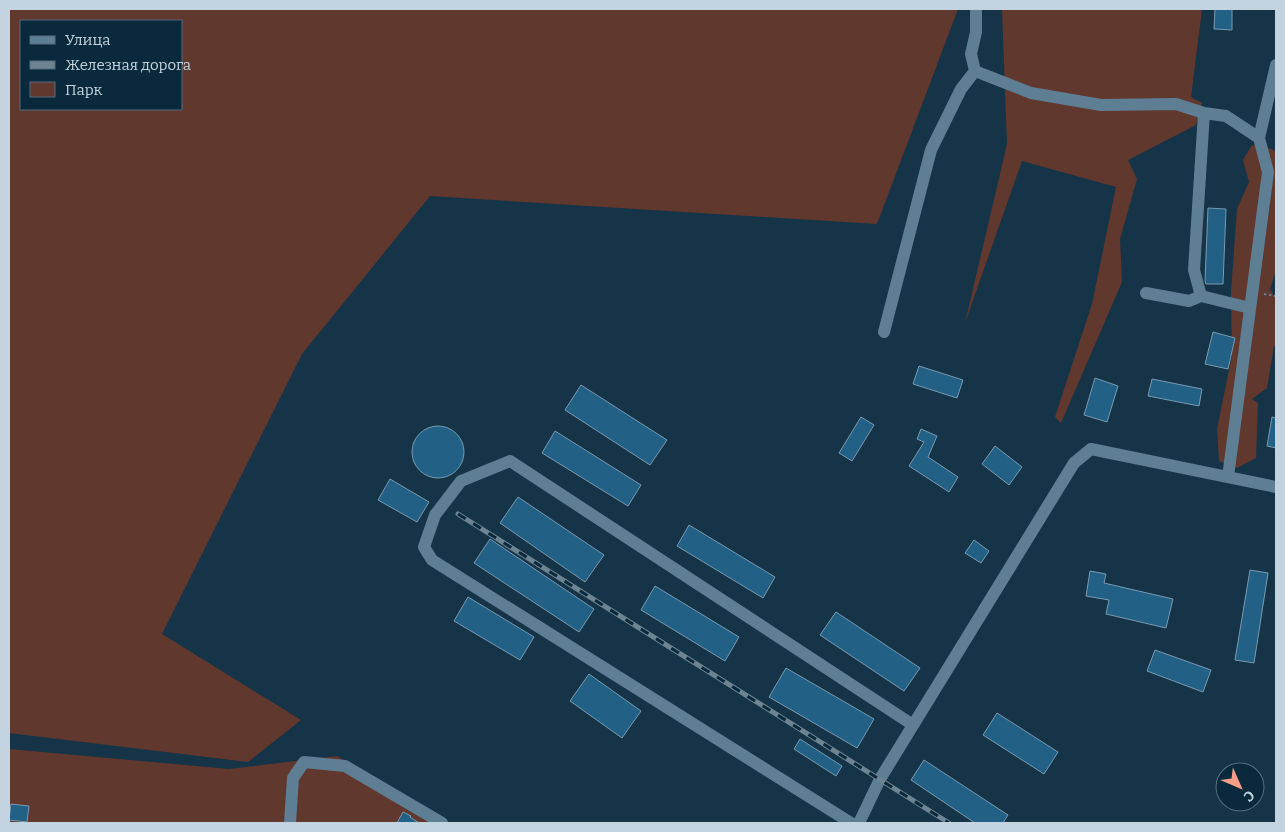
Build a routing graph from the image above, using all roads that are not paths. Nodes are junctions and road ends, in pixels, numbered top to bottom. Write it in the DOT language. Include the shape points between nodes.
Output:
graph roads {
  1 [pos="976,9"];
  2 [pos="1276,65"];
  3 [pos="975,70"];
  4 [pos="1204,112"];
  5 [pos="1258,138"];
  6 [pos="1272,169"];
  7 [pos="1146,293"];
  8 [pos="1201,296"];
  9 [pos="1250,308"];
  10 [pos="884,332"];
  11 [pos="1228,477"];
  12 [pos="1276,487"];
  13 [pos="913,725"];
  14 [pos="290,823"];
  15 [pos="442,823"];
  16 [pos="851,823"];
  17 [pos="859,823"];
  1 -- 3 [label="street" via="972,54"];
  2 -- 5 [label="street"];
  3 -- 4 [label="street" via="1031,92 1101,105 1176,104"];
  3 -- 10 [label="street" via="961,89 931,150"];
  4 -- 5 [label="street" via="1226,116"];
  4 -- 8 [label="street" via="1194,270"];
  5 -- 6 [label="street"];
  6 -- 9 [label="street"];
  7 -- 8 [label="street" via="1189,301"];
  8 -- 9 [label="street"];
  9 -- 11 [label="street"];
  11 -- 12 [label="street"];
  11 -- 13 [label="street" via="1092,450 1074,463"];
  13 -- 16 [label="street" via="510,461 461,481 435,516 424,547 432,560"];
  13 -- 17 [label="street"];
  14 -- 15 [label="street" via="293,778 304,762 345,766"];
}
